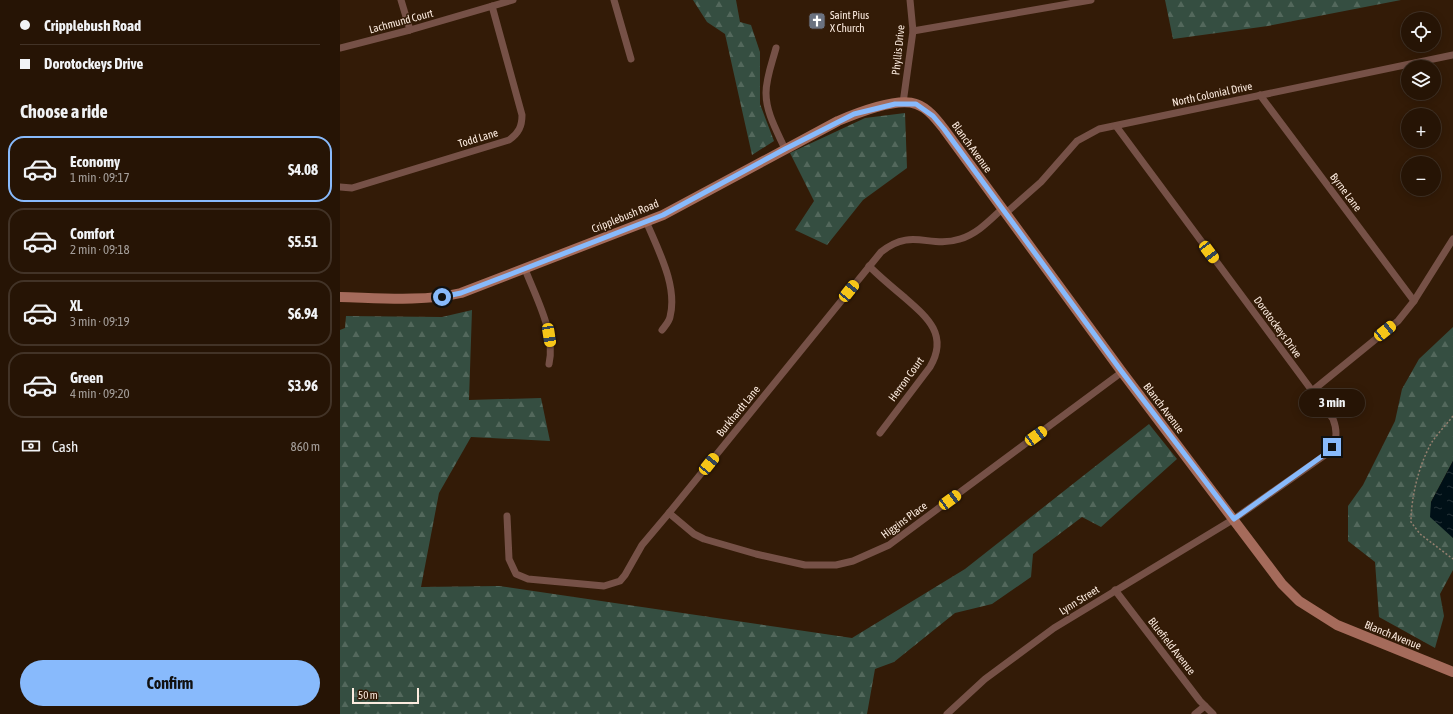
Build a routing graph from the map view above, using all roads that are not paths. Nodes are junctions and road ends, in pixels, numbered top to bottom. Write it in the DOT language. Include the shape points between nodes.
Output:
graph roads {
  1 [pos="401,0"];
  2 [pos="513,0"];
  3 [pos="614,0"];
  4 [pos="910,0"];
  5 [pos="1091,0"];
  6 [pos="1058,2"];
  7 [pos="492,6"];
  8 [pos="410,30"];
  9 [pos="913,31"];
  10 [pos="340,48"];
  11 [pos="776,48"];
  12 [pos="1453,56"];
  13 [pos="631,59"];
  14 [pos="1260,95"];
  15 [pos="903,103"];
  16 [pos="1116,126"];
  17 [pos="785,149"];
  18 [pos="340,187"];
  19 [pos="1004,211"];
  20 [pos="646,222"];
  21 [pos="1453,239"];
  22 [pos="869,266"];
  23 [pos="525,269"];
  24 [pos="340,297"];
  25 [pos="1414,301"];
  26 [pos="662,330"];
  27 [pos="549,364"];
  28 [pos="1122,372"];
  29 [pos="1312,391"];
  30 [pos="880,433"];
  31 [pos="669,513"];
  32 [pos="507,516"];
  33 [pos="1234,519"];
  34 [pos="1115,590"];
  35 [pos="1453,672"];
  36 [pos="1205,706"];
  37 [pos="947,714"];
  38 [pos="1195,714"];
  39 [pos="1213,714"];
  1 -- 8 [label="street"];
  2 -- 7 [label="street, Lachmund Court"];
  3 -- 13 [label="street"];
  4 -- 9 [label="street, Phyllis Drive"];
  5 -- 6 [label="street"];
  6 -- 9 [label="street"];
  7 -- 8 [label="street, Lachmund Court"];
  7 -- 18 [label="street, Todd Lane" via="522,115 522,123 516,135 509,140 352,188"];
  8 -- 10 [label="street, Lachmund Court"];
  9 -- 15 [label="street, Phyllis Drive"];
  11 -- 17 [label="street" via="766,94 770,113"];
  12 -- 14 [label="street, North Colonial Drive"];
  14 -- 16 [label="street, North Colonial Drive"];
  14 -- 25 [label="street, Byrne Lane"];
  15 -- 17 [label="main road, Cripplebush Road" via="854,114"];
  15 -- 19 [label="main road, Blanch Avenue" via="916,104 933,116"];
  16 -- 19 [label="street, North Colonial Drive" via="1099,129 1077,141 1041,182"];
  16 -- 29 [label="street, Dorotockeys Drive"];
  17 -- 20 [label="main road, Cripplebush Road"];
  19 -- 22 [label="street, Burkhardt Lane" via="970,236 949,242 918,238 898,241 880,252"];
  19 -- 28 [label="main road, Blanch Avenue"];
  20 -- 23 [label="main road, Cripplebush Road"];
  20 -- 26 [label="street" via="663,263 672,301 670,318"];
  21 -- 25 [label="street"];
  22 -- 30 [label="street, Herron Court" via="926,316 936,334 938,345 937,355 930,366"];
  22 -- 31 [label="street, Burkhardt Lane"];
  23 -- 24 [label="main road, Cripplebush Road" via="461,293 442,297"];
  23 -- 27 [label="street" via="549,335"];
  25 -- 29 [label="street" via="1398,321"];
  28 -- 31 [label="street, Higgins Place" via="889,545 853,561 836,565 805,565 756,554 704,539"];
  28 -- 33 [label="main road, Blanch Avenue"];
  29 -- 33 [label="street, Dorotockeys Drive" via="1336,426 1336,441 1328,452"];
  31 -- 32 [label="street, Burkhardt Lane" via="642,545 625,575 620,580 604,586 528,579 516,574 508,559"];
  33 -- 34 [label="street, Lynn Street"];
  33 -- 35 [label="main road, Blanch Avenue" via="1268,568 1282,584 1316,613 1337,625"];
  34 -- 36 [label="street, Bluefield Avenue"];
  34 -- 37 [label="street, Lynn Street" via="1054,628 1016,656 985,679"];
  36 -- 38 [label="street"];
  36 -- 39 [label="street, Bluefield Avenue"];
}
